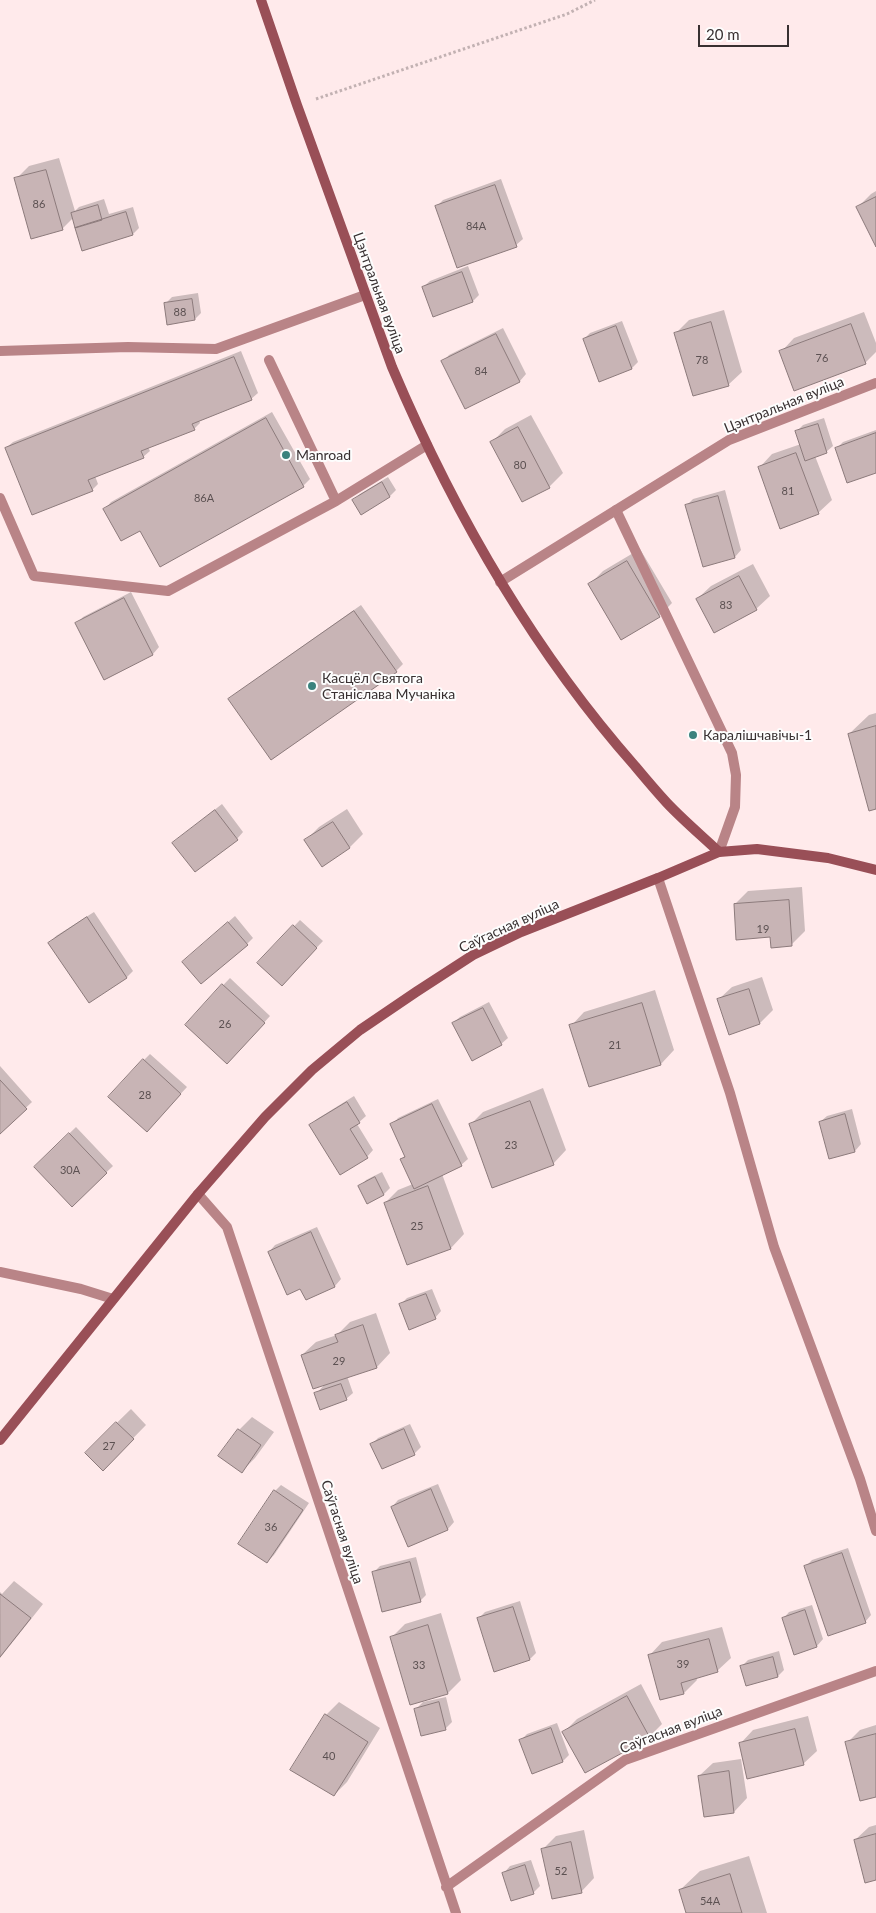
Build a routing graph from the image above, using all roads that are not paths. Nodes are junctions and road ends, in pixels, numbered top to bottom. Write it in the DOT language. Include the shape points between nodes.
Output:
graph roads {
  1 [pos="261,0"];
  2 [pos="365,295"];
  3 [pos="0,351"];
  4 [pos="269,360"];
  5 [pos="876,383"];
  6 [pos="427,445"];
  7 [pos="0,498"];
  8 [pos="336,500"];
  9 [pos="616,510"];
  10 [pos="500,582"];
  11 [pos="719,852"];
  12 [pos="876,870"];
  13 [pos="658,878"];
  14 [pos="198,1194"];
  15 [pos="0,1272"];
  16 [pos="113,1299"];
  17 [pos="0,1440"];
  18 [pos="876,1531"];
  19 [pos="876,1670"];
  20 [pos="446,1887"];
  21 [pos="456,1913"];
  1 -- 2 [label="main road, Цэнтральная вуліца"];
  2 -- 3 [label="street" via="216,349 128,347"];
  2 -- 6 [label="main road, Цэнтральная вуліца" via="392,368"];
  4 -- 8 [label="street"];
  5 -- 9 [label="street, Цэнтральная вуліца" via="729,440"];
  6 -- 8 [label="street"];
  6 -- 10 [label="main road, Цэнтральная вуліца"];
  7 -- 8 [label="street" via="34,576 168,591"];
  9 -- 10 [label="street, Цэнтральная вуліца"];
  9 -- 11 [label="street" via="732,753 736,775 735,807"];
  10 -- 11 [label="main road, Цэнтральная вуліца" via="542,648 603,730 666,802"];
  11 -- 12 [label="main road, Саўгасная вуліца" via="757,849 828,858"];
  11 -- 13 [label="main road, Саўгасная вуліца"];
  13 -- 14 [label="main road, Саўгасная вуліца" via="521,932 473,955 360,1030 312,1070"];
  13 -- 18 [label="street" via="730,1093 774,1248 860,1479"];
  14 -- 16 [label="main road, Саўгасная вуліца"];
  14 -- 20 [label="street, Саўгасная вуліца" via="227,1227"];
  15 -- 16 [label="street"];
  16 -- 17 [label="main road, Саўгасная вуліца"];
  19 -- 20 [label="street, Саўгасная вуліца" via="624,1760"];
  20 -- 21 [label="street, Саўгасная вуліца"];
}
